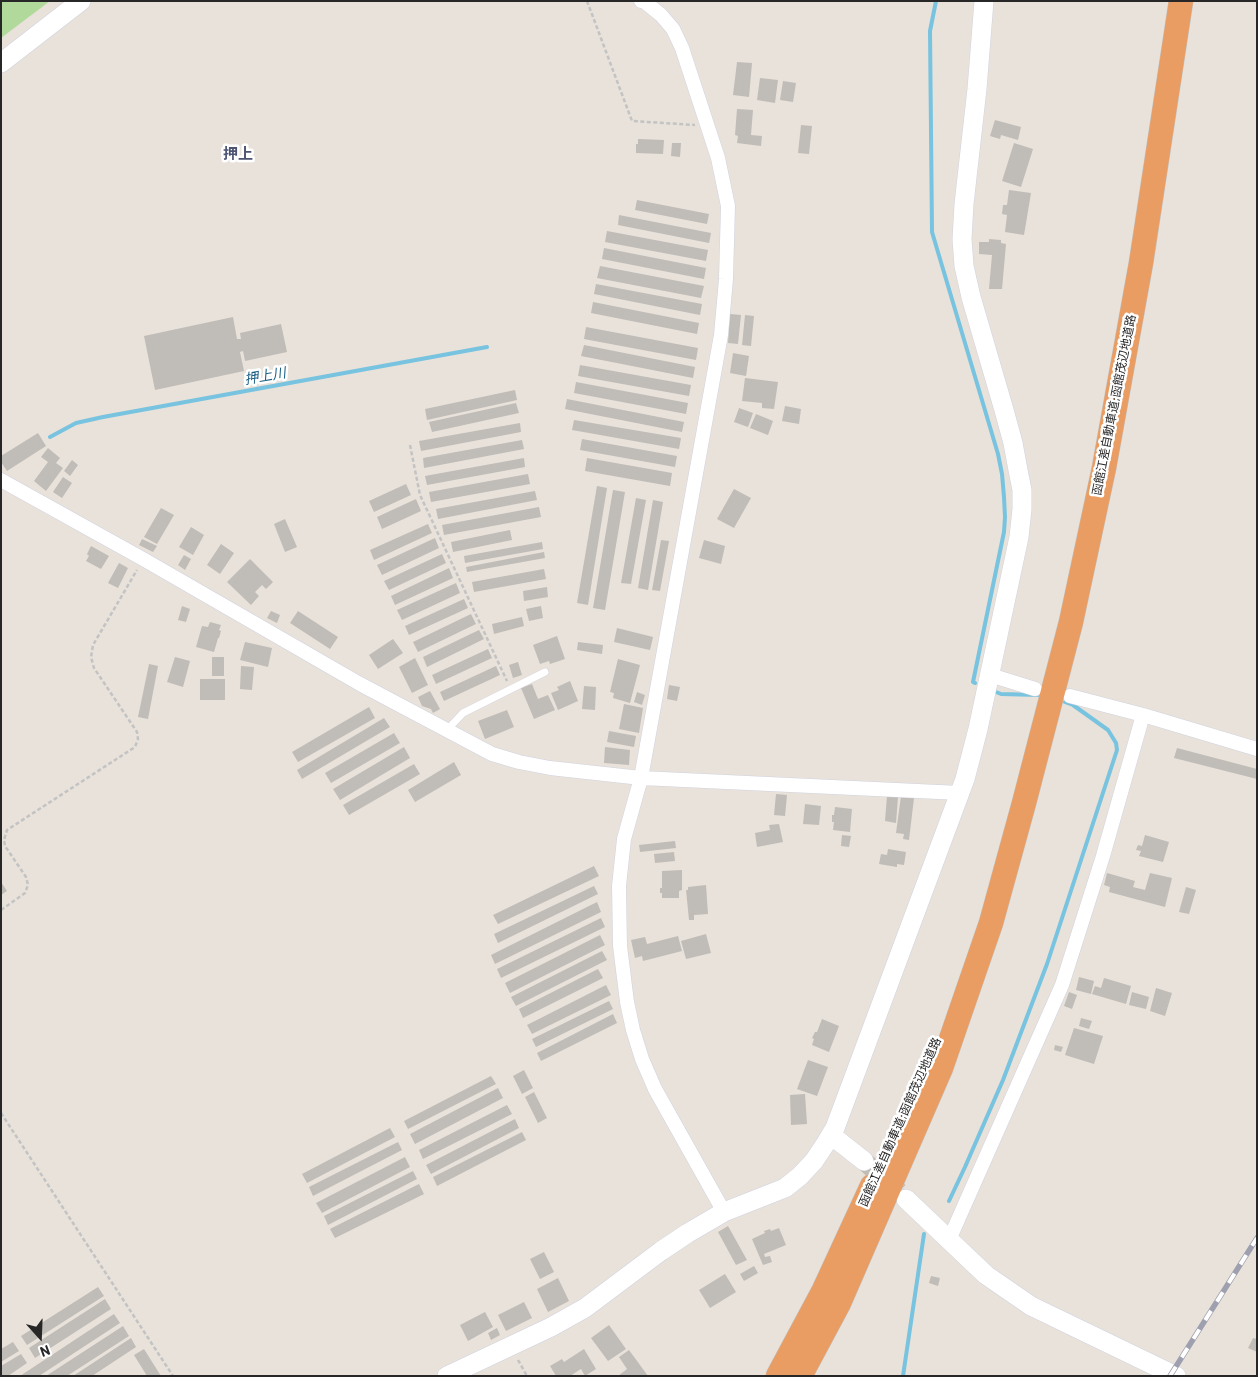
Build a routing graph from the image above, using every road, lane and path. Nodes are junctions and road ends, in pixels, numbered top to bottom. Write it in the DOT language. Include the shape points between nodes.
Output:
graph roads {
  1 [pos="82,1"];
  2 [pos="587,1"];
  3 [pos="641,1"];
  4 [pos="984,1"];
  5 [pos="1181,1"];
  6 [pos="1,63"];
  7 [pos="708,126"];
  8 [pos="410,445"];
  9 [pos="1,480"];
  10 [pos="143,559"];
  11 [pos="545,672"];
  12 [pos="990,674"];
  13 [pos="511,689"];
  14 [pos="1035,689"];
  15 [pos="1070,696"];
  16 [pos="1144,715"];
  17 [pos="447,730"];
  18 [pos="1257,749"];
  19 [pos="642,778"];
  20 [pos="960,792"];
  21 [pos="1024,803"];
  22 [pos="1,910"];
  23 [pos="1,1113"];
  24 [pos="831,1135"];
  25 [pos="864,1161"];
  26 [pos="906,1199"];
  27 [pos="724,1212"];
  28 [pos="949,1240"];
  29 [pos="172,1376"];
  30 [pos="447,1376"];
  31 [pos="778,1376"];
  32 [pos="800,1376"];
  33 [pos="1176,1376"];
  1 -- 6 [label="street"];
  2 -- 7 [label="path" via="632,121"];
  3 -- 7 [label="street" via="661,15 672,29 682,48"];
  4 -- 12 [label="street" via="964,204 964,266 1013,443 1022,490 1019,537"];
  5 -- 21 [label="highway, 函館江差自動車道;函館茂辺地道路" via="1141,263 1104,468 1071,622"];
  7 -- 19 [label="street" via="728,206 721,335"];
  8 -- 13 [label="path" via="420,495"];
  9 -- 10 [label="street"];
  10 -- 17 [label="street" via="360,684"];
  10 -- 22 [label="path" via="93,646 91,657 94,668 137,732 135,747 7,830 5,846 28,885 26,894"];
  11 -- 13 [label="lane"];
  12 -- 14 [label="street"];
  12 -- 20 [label="street"];
  13 -- 17 [label="lane" via="463,713"];
  15 -- 16 [label="street"];
  16 -- 18 [label="street"];
  16 -- 28 [label="street" via="1062,985"];
  17 -- 19 [label="street" via="492,754 519,762"];
  19 -- 20 [label="street"];
  19 -- 27 [label="street" via="624,838 619,886 620,946 627,1002 642,1059 655,1088"];
  20 -- 24 [label="street"];
  21 -- 31 [label="highway, 函館江差自動車道;函館茂辺地道路" via="928,1064 823,1292"];
  21 -- 32 [label="highway, 函館江差自動車道;函館茂辺地道路" via="991,923 941,1068 838,1303"];
  23 -- 29 [label="path"];
  24 -- 25 [label="street"];
  24 -- 27 [label="street" via="814,1161 786,1188"];
  26 -- 28 [label="street"];
  27 -- 30 [label="street" via="688,1232 585,1308"];
  28 -- 33 [label="street" via="986,1275 1031,1306"];
}
